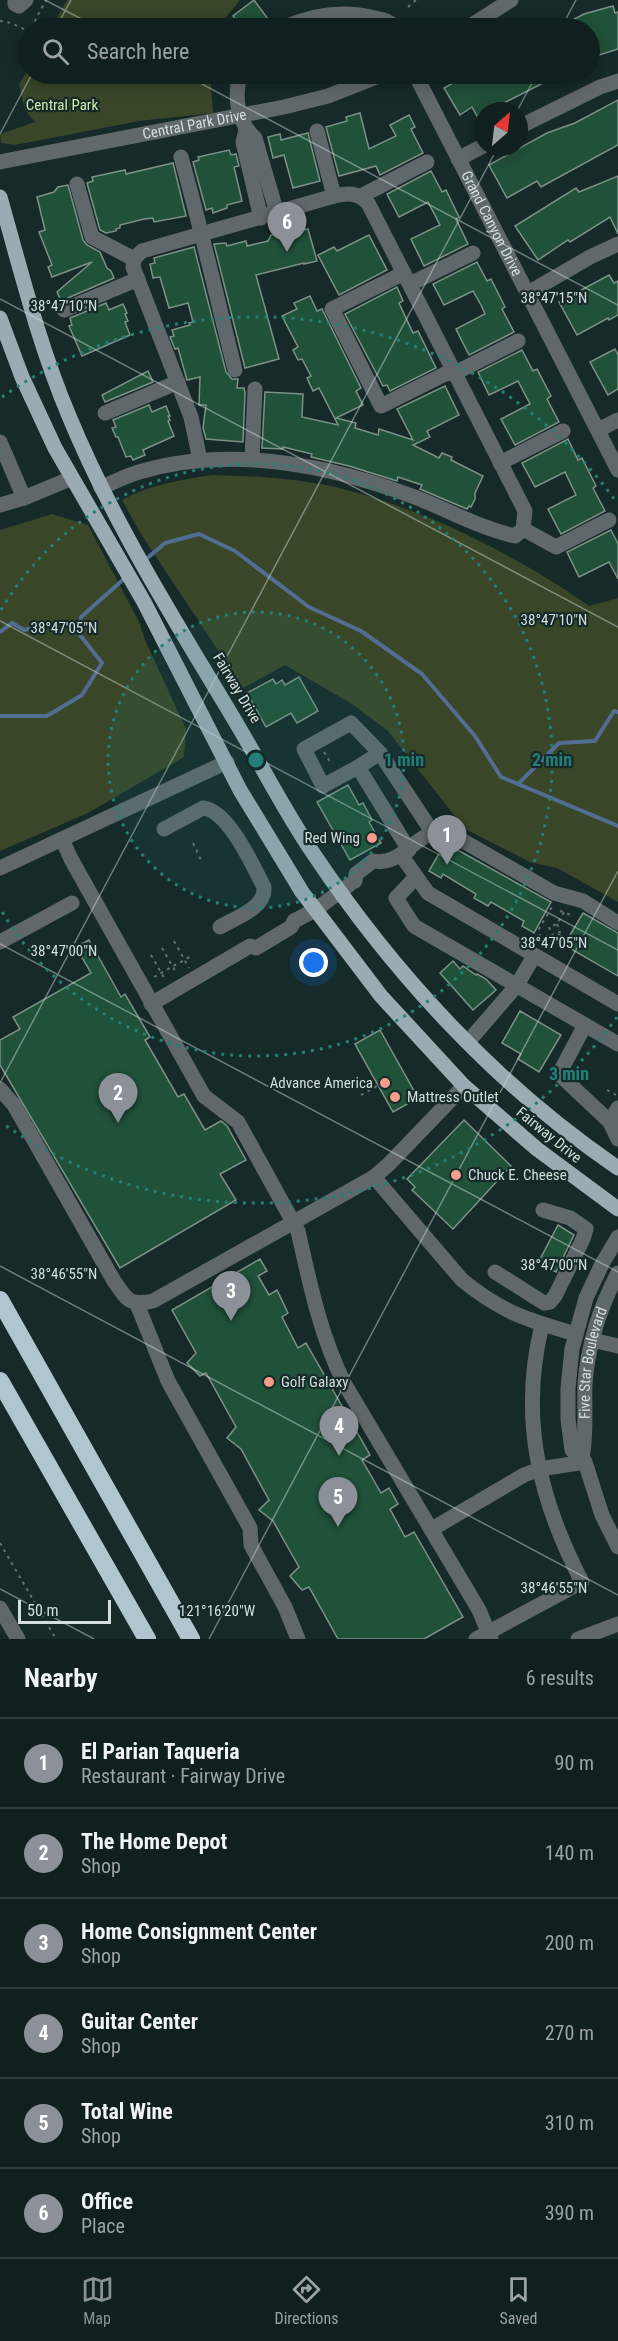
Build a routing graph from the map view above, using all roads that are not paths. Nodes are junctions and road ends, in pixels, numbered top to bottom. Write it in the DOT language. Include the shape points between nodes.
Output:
graph roads {
  1 [pos="15,0"];
  2 [pos="26,0"];
  3 [pos="512,0"];
  4 [pos="311,18"];
  5 [pos="375,18"];
  6 [pos="484,18"];
  7 [pos="618,81"];
  8 [pos="238,84"];
  9 [pos="359,84"];
  10 [pos="421,84"];
  11 [pos="528,123"];
  12 [pos="243,124"];
  13 [pos="317,131"];
  14 [pos="474,151"];
  15 [pos="181,157"];
  16 [pos="458,159"];
  17 [pos="0,162"];
  18 [pos="427,162"];
  19 [pos="77,184"];
  20 [pos="334,196"];
  21 [pos="361,196"];
  22 [pos="0,197"];
  23 [pos="277,213"];
  24 [pos="261,218"];
  25 [pos="201,235"];
  26 [pos="618,244"];
  27 [pos="473,253"];
  28 [pos="134,259"];
  29 [pos="138,279"];
  30 [pos="407,279"];
  31 [pos="528,292"];
  32 [pos="64,310"];
  33 [pos="0,318"];
  34 [pos="518,341"];
  35 [pos="235,370"];
  36 [pos="455,373"];
  37 [pos="178,382"];
  38 [pos="255,389"];
  39 [pos="105,412"];
  40 [pos="618,420"];
  41 [pos="598,430"];
  42 [pos="563,431"];
  43 [pos="0,442"];
  44 [pos="252,459"];
  45 [pos="200,460"];
  46 [pos="500,463"];
  47 [pos="618,470"];
  48 [pos="72,478"];
  49 [pos="101,488"];
  50 [pos="24,498"];
  51 [pos="0,505"];
  52 [pos="609,520"];
  53 [pos="523,529"];
  54 [pos="380,753"];
  55 [pos="227,762"];
  56 [pos="358,767"];
  57 [pos="164,829"];
  58 [pos="433,833"];
  59 [pos="62,838"];
  60 [pos="405,852"];
  61 [pos="0,868"];
  62 [pos="416,877"];
  63 [pos="341,891"];
  64 [pos="72,903"];
  65 [pos="315,910"];
  66 [pos="217,923"];
  67 [pos="618,923"];
  68 [pos="0,942"];
  69 [pos="534,956"];
  70 [pos="517,985"];
  71 [pos="152,1004"];
  72 [pos="618,1004"];
  73 [pos="585,1025"];
  74 [pos="468,1042"];
  75 [pos="618,1044"];
  76 [pos="464,1086"];
  77 [pos="0,1089"];
  78 [pos="618,1108"];
  79 [pos="610,1122"];
  80 [pos="618,1139"];
  81 [pos="618,1168"];
  82 [pos="374,1177"];
  83 [pos="618,1209"];
  84 [pos="543,1210"];
  85 [pos="293,1222"];
  86 [pos="618,1237"];
  87 [pos="495,1272"];
  88 [pos="618,1273"];
  89 [pos="0,1300"];
  90 [pos="137,1304"];
  91 [pos="542,1325"];
  92 [pos="576,1334"];
  93 [pos="592,1340"];
  94 [pos="618,1346"];
  95 [pos="0,1381"];
  96 [pos="583,1460"];
  97 [pos="540,1469"];
  98 [pos="432,1529"];
  99 [pos="618,1547"];
  100 [pos="0,1608"];
  101 [pos="618,1624"];
  102 [pos="485,1637"];
  103 [pos="18,1639"];
  104 [pos="147,1639"];
  105 [pos="191,1639"];
  106 [pos="298,1639"];
  107 [pos="578,1639"];
  1 -- 2 [label="street" via="19,6"];
  3 -- 6 [label="street"];
  4 -- 5 [label="street" via="356,13"];
  7 -- 11 [label="street"];
  8 -- 12 [label="street"];
  9 -- 12 [label="street, Central Park Drive"];
  10 -- 16 [label="street, Grand Canyon Drive"];
  12 -- 17 [label="street, Central Park Drive"];
  12 -- 23 [label="street" via="255,138"];
  12 -- 24 [label="street" via="243,142"];
  13 -- 20 [label="street"];
  14 -- 16 [label="street"];
  15 -- 25 [label="street"];
  16 -- 31 [label="street, Grand Canyon Drive"];
  18 -- 21 [label="street"];
  19 -- 28 [label="street" via="92,237"];
  20 -- 21 [label="street"];
  20 -- 23 [label="street"];
  21 -- 30 [label="street"];
  22 -- 49 [label="main road, Fairway Drive" via="49,365"];
  23 -- 24 [label="street"];
  24 -- 25 [label="street"];
  25 -- 28 [label="street" via="142,251"];
  25 -- 35 [label="street"];
  26 -- 31 [label="street"];
  27 -- 30 [label="street"];
  28 -- 29 [label="street"];
  29 -- 32 [label="street"];
  29 -- 37 [label="street"];
  30 -- 36 [label="street"];
  30 -- 36 [label="street" via="332,309 381,406 445,374"];
  31 -- 41 [label="street, Grand Canyon Drive"];
  33 -- 48 [label="main road, Fairway Drive" via="38,413"];
  34 -- 36 [label="street"];
  36 -- 46 [label="street"];
  37 -- 39 [label="street"];
  37 -- 45 [label="street" via="191,417"];
  38 -- 44 [label="street"];
  40 -- 41 [label="street"];
  41 -- 47 [label="street, Grand Canyon Drive"];
  42 -- 46 [label="street"];
  43 -- 50 [label="street"];
  44 -- 45 [label="street"];
  44 -- 53 [label="street" via="336,472 379,484 495,532 515,536"];
  45 -- 49 [label="street" via="137,472"];
  46 -- 53 [label="street" via="525,511"];
  48 -- 50 [label="street"];
  48 -- 55 [label="main road, Fairway Drive" via="144,602"];
  49 -- 63 [label="main road, Fairway Drive" via="302,836"];
  50 -- 51 [label="street"];
  52 -- 53 [label="street" via="556,547"];
  54 -- 56 [label="street"];
  54 -- 56 [label="street" via="351,723 304,749 323,786"];
  54 -- 58 [label="street"];
  55 -- 59 [label="street"];
  55 -- 65 [label="main road, Fairway Drive" via="252,811"];
  56 -- 60 [label="street"];
  57 -- 66 [label="street" via="203,808 216,812 234,832 265,891 258,904"];
  58 -- 60 [label="street"];
  58 -- 67 [label="street" via="451,834 559,895 583,902"];
  59 -- 61 [label="street"];
  59 -- 71 [label="street"];
  60 -- 62 [label="street"];
  60 -- 63 [label="street" via="380,863 370,876"];
  62 -- 69 [label="street" via="428,893"];
  62 -- 70 [label="street" via="396,898 414,926"];
  63 -- 65 [label="street"];
  63 -- 74 [label="main road, Fairway Drive" via="414,983"];
  64 -- 68 [label="street"];
  65 -- 71 [label="street" via="256,948 250,946"];
  65 -- 76 [label="main road, Fairway Drive" via="381,996"];
  69 -- 70 [label="street"];
  69 -- 72 [label="street"];
  70 -- 73 [label="street"];
  70 -- 74 [label="street"];
  71 -- 85 [label="street" via="204,1096 238,1122"];
  73 -- 75 [label="street"];
  73 -- 79 [label="street" via="559,1074"];
  74 -- 81 [label="main road, Fairway Drive" via="522,1094"];
  76 -- 82 [label="street"];
  76 -- 83 [label="main road, Fairway Drive" via="544,1155"];
  77 -- 90 [label="street" via="14,1105 114,1281"];
  78 -- 79 [label="street"];
  79 -- 80 [label="street"];
  82 -- 85 [label="street"];
  82 -- 91 [label="street" via="462,1280 507,1311"];
  84 -- 87 [label="street" via="570,1218 586,1229 555,1296 544,1303"];
  85 -- 90 [label="street" via="153,1301"];
  85 -- 98 [label="street" via="329,1353"];
  86 -- 92 [label="street, Five Star Boulevard" via="586,1298"];
  88 -- 93 [label="street, Five Star Boulevard"];
  89 -- 105 [label="highway"];
  90 -- 106 [label="street" via="168,1381 250,1528 251,1545"];
  91 -- 92 [label="street"];
  91 -- 97 [label="street" via="531,1400"];
  92 -- 96 [label="street, Five Star Boulevard" via="569,1370 568,1419 572,1450"];
  93 -- 94 [label="street"];
  93 -- 96 [label="street, Five Star Boulevard" via="585,1385"];
  95 -- 104 [label="highway"];
  96 -- 97 [label="street"];
  96 -- 99 [label="street, Five Star Boulevard"];
  97 -- 98 [label="street"];
  97 -- 102 [label="street" via="556,1527 582,1582"];
  98 -- 102 [label="street" via="480,1610"];
  100 -- 103 [label="street"];
  101 -- 107 [label="street"];
}
